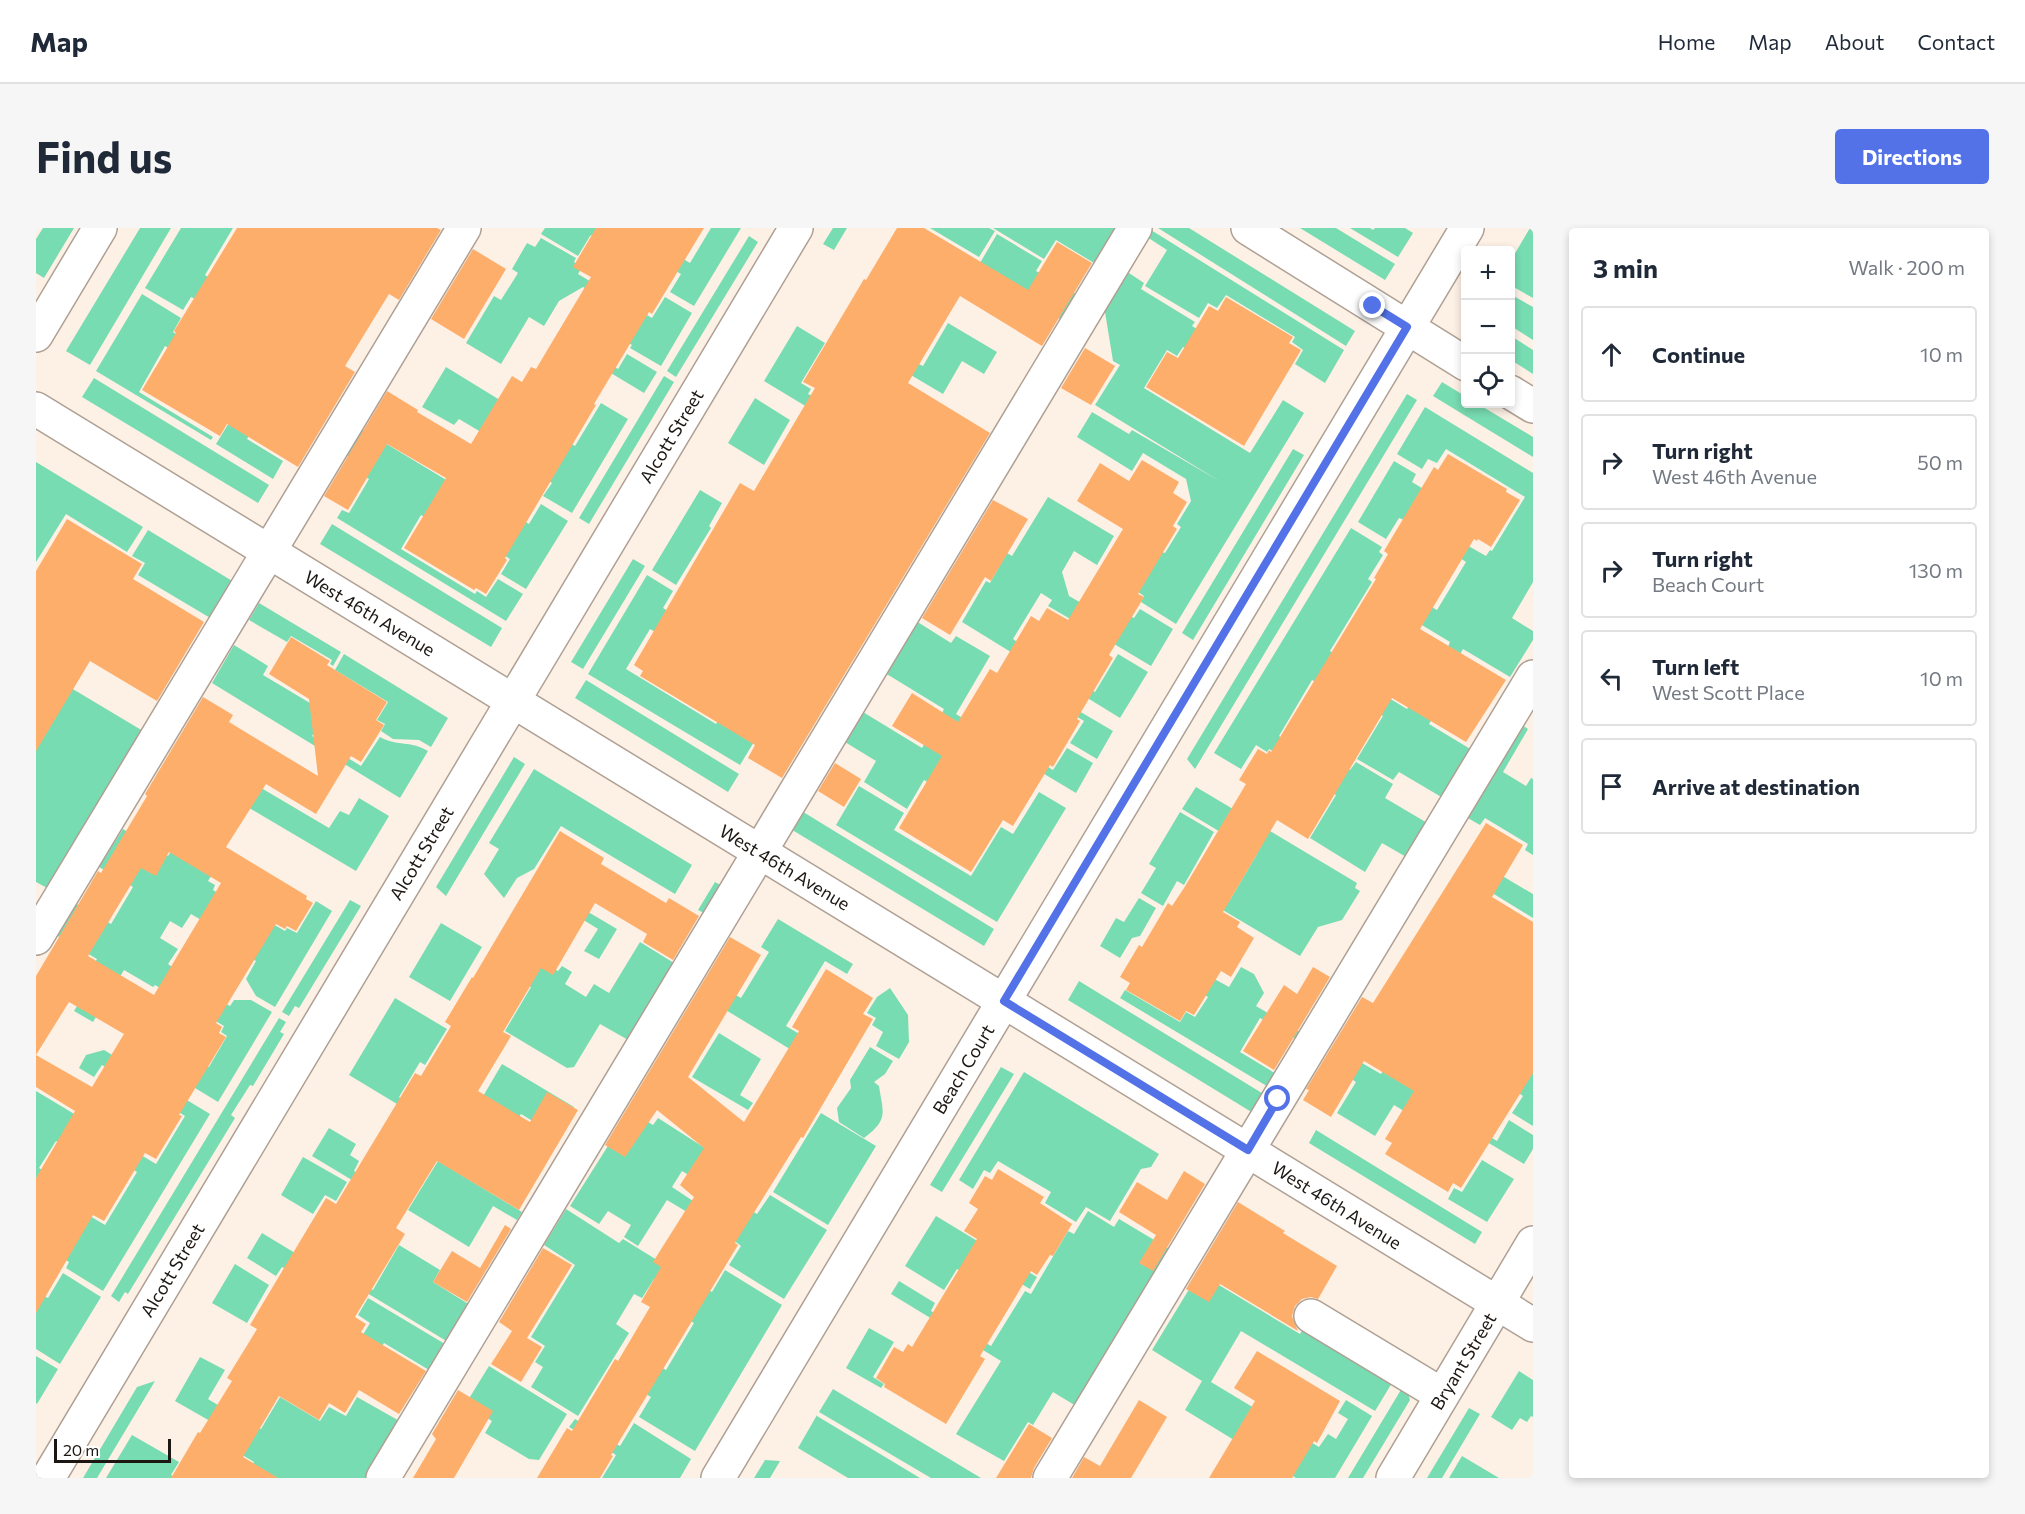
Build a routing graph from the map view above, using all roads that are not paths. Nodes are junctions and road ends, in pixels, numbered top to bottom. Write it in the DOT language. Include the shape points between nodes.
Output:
graph roads {
  1 [pos="100,228"];
  2 [pos="464,228"];
  3 [pos="796,228"];
  4 [pos="1135,228"];
  5 [pos="1248,228"];
  6 [pos="1467,228"];
  7 [pos="1407,327"];
  8 [pos="36,334"];
  9 [pos="1461,361"];
  10 [pos="1515,395"];
  11 [pos="1533,406"];
  12 [pos="36,409"];
  13 [pos="269,551"];
  14 [pos="1533,677"];
  15 [pos="513,700"];
  16 [pos="760,852"];
  17 [pos="36,938"];
  18 [pos="1004,1001"];
  19 [pos="1248,1150"];
  20 [pos="1533,1244"];
  21 [pos="1498,1303"];
  22 [pos="1311,1316"];
  23 [pos="1533,1325"];
  24 [pos="1442,1395"];
  25 [pos="48,1478"];
  26 [pos="383,1478"];
  27 [pos="718,1478"];
  28 [pos="1050,1478"];
  29 [pos="1393,1478"];
  1 -- 8 [label="street"];
  2 -- 13 [label="street"];
  3 -- 15 [label="street, Alcott Street"];
  4 -- 16 [label="street"];
  5 -- 7 [label="street"];
  6 -- 7 [label="street, Beach Court"];
  7 -- 9 [label="street"];
  7 -- 18 [label="street, Beach Court"];
  10 -- 11 [label="street"];
  12 -- 13 [label="street, West 46th Avenue"];
  13 -- 15 [label="street, West 46th Avenue"];
  13 -- 17 [label="street"];
  14 -- 19 [label="street"];
  15 -- 16 [label="street, West 46th Avenue"];
  15 -- 25 [label="street, Alcott Street"];
  16 -- 18 [label="street, West 46th Avenue"];
  16 -- 26 [label="street"];
  18 -- 19 [label="street, West 46th Avenue"];
  18 -- 27 [label="street, Beach Court"];
  19 -- 21 [label="street, West 46th Avenue"];
  19 -- 28 [label="street"];
  20 -- 21 [label="street, Bryant Street"];
  21 -- 23 [label="street, West 46th Avenue"];
  21 -- 24 [label="street, Bryant Street"];
  22 -- 24 [label="street"];
  24 -- 29 [label="street, Bryant Street"];
}
